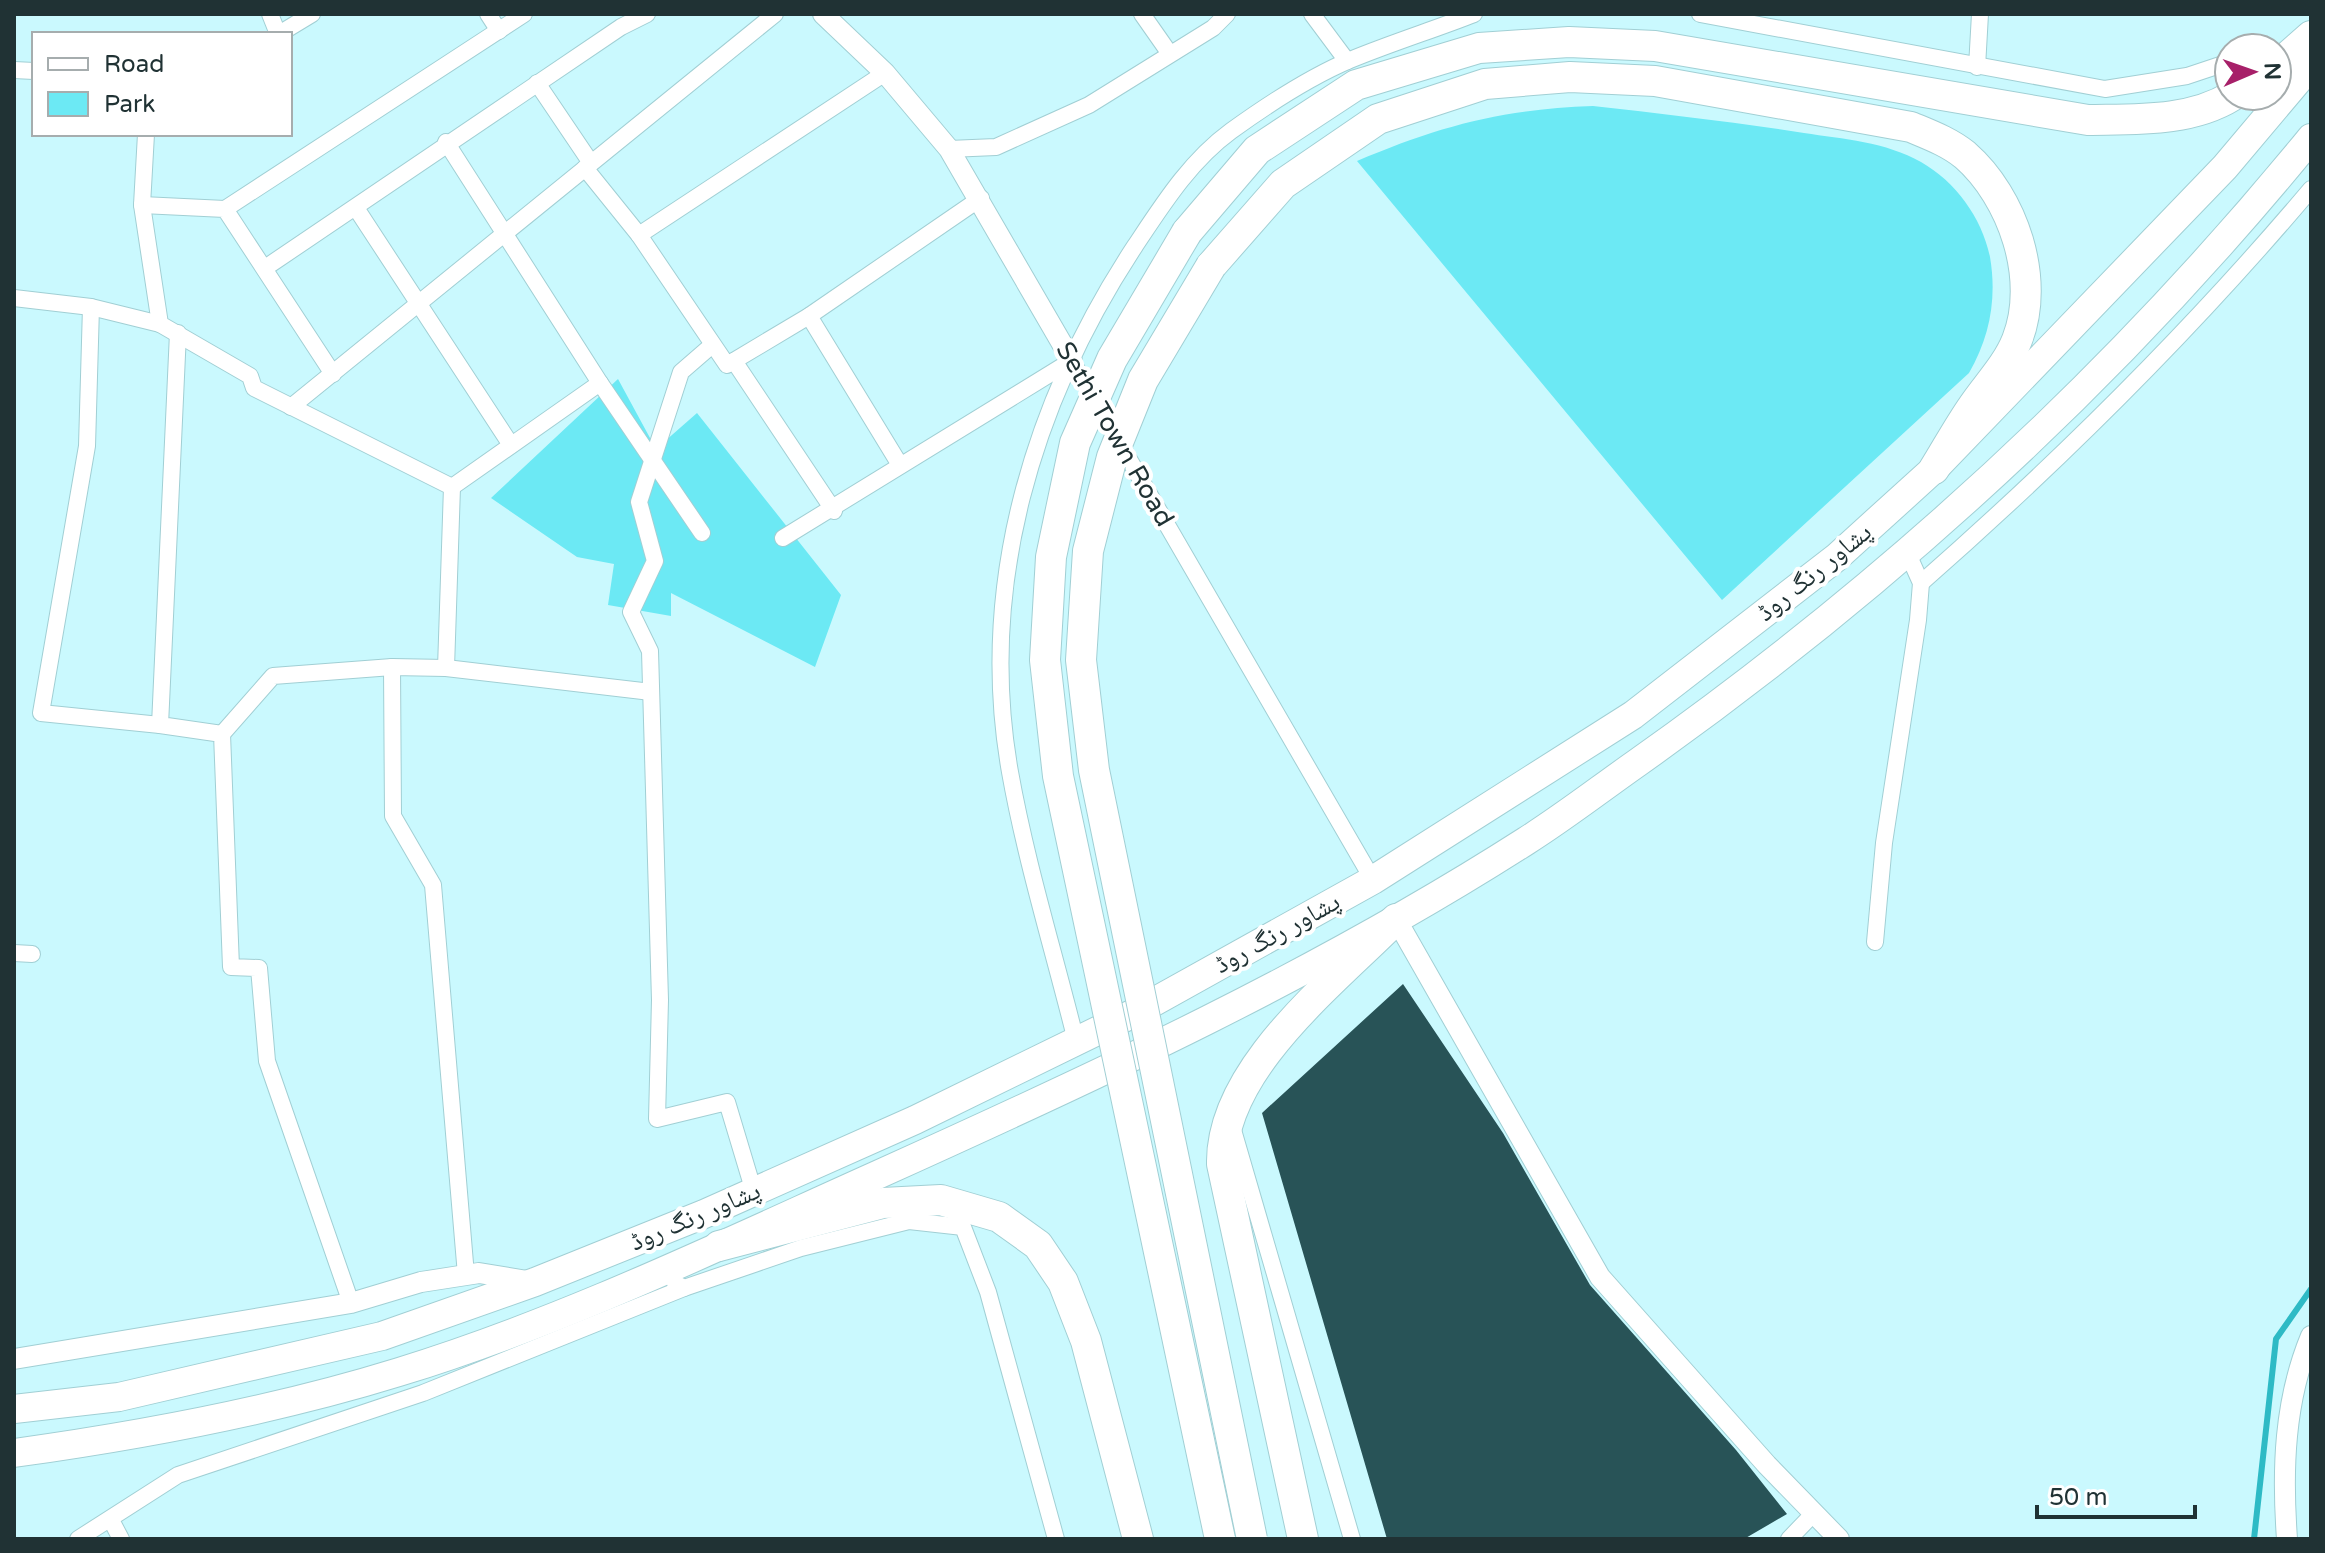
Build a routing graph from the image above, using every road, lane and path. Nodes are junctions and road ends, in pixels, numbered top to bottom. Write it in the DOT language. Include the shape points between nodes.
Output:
graph roads {
  1 [pos="312,14"];
  2 [pos="488,14"];
  3 [pos="524,14"];
  4 [pos="647,14"];
  5 [pos="775,14"];
  6 [pos="823,14"];
  7 [pos="1142,14"];
  8 [pos="1227,14"];
  9 [pos="1312,14"];
  10 [pos="1474,14"];
  11 [pos="1700,14"];
  12 [pos="1980,14"];
  13 [pos="499,31"];
  14 [pos="282,32"];
  15 [pos="1170,54"];
  16 [pos="2295,54"];
  17 [pos="1347,61"];
  18 [pos="1977,67"];
  19 [pos="2213,67"];
  20 [pos="885,73"];
  21 [pos="537,83"];
  22 [pos="2213,106"];
  23 [pos="146,136"];
  24 [pos="2311,138"];
  25 [pos="446,142"];
  26 [pos="949,149"];
  27 [pos="588,166"];
  28 [pos="2311,189"];
  29 [pos="981,198"];
  30 [pos="142,205"];
  31 [pos="356,208"];
  32 [pos="225,209"];
  33 [pos="506,235"];
  34 [pos="639,235"];
  35 [pos="265,268"];
  36 [pos="14,298"];
  37 [pos="421,304"];
  38 [pos="91,307"];
  39 [pos="809,316"];
  40 [pos="160,324"];
  41 [pos="178,333"];
  42 [pos="711,346"];
  43 [pos="734,361"];
  44 [pos="1072,361"];
  45 [pos="333,374"];
  46 [pos="600,383"];
  47 [pos="291,407"];
  48 [pos="511,445"];
  49 [pos="654,462"];
  50 [pos="900,465"];
  51 [pos="1934,469"];
  52 [pos="452,487"];
  53 [pos="833,509"];
  54 [pos="702,533"];
  55 [pos="783,538"];
  56 [pos="1908,554"];
  57 [pos="1921,583"];
  58 [pos="392,667"];
  59 [pos="446,668"];
  60 [pos="651,692"];
  61 [pos="160,725"];
  62 [pos="222,734"];
  63 [pos="1373,880"];
  64 [pos="1396,919"];
  65 [pos="1875,942"];
  66 [pos="14,953"];
  67 [pos="32,954"];
  68 [pos="1076,1041"];
  69 [pos="1228,1114"];
  70 [pos="754,1192"];
  71 [pos="719,1246"];
  72 [pos="655,1274"];
  73 [pos="466,1275"];
  74 [pos="535,1282"];
  75 [pos="684,1288"];
  76 [pos="351,1303"];
  77 [pos="2311,1336"];
  78 [pos="14,1359"];
  79 [pos="14,1409"];
  80 [pos="14,1453"];
  81 [pos="1814,1513"];
  82 [pos="111,1520"];
  83 [pos="78,1539"];
  84 [pos="121,1539"];
  85 [pos="1056,1539"];
  86 [pos="1138,1539"];
  87 [pos="1220,1539"];
  88 [pos="1252,1539"];
  89 [pos="1303,1539"];
  90 [pos="1352,1539"];
  91 [pos="1789,1539"];
  92 [pos="1839,1539"];
  93 [pos="2287,1539"];
  1 -- 14 [label="street"];
  2 -- 13 [label="street"];
  3 -- 13 [label="street"];
  4 -- 21 [label="street"];
  5 -- 27 [label="street"];
  6 -- 20 [label="street, Sethi Town Road"];
  7 -- 15 [label="street"];
  8 -- 15 [label="street"];
  9 -- 17 [label="street"];
  10 -- 17 [label="street"];
  11 -- 18 [label="street"];
  12 -- 18 [label="street"];
  13 -- 32 [label="street"];
  15 -- 26 [label="street" via="1089,105 996,147"];
  16 -- 51 [label="highway, پشاور رنگ روڈ" via="2225,167"];
  17 -- 44 [label="street" via="1230,132 1188,169 1120,268"];
  18 -- 19 [label="street" via="2105,89"];
  20 -- 26 [label="street, Sethi Town Road"];
  20 -- 34 [label="street"];
  21 -- 25 [label="street"];
  21 -- 27 [label="street"];
  22 -- 87 [label="highway, bridge" via="2160,118 2088,120 1655,46 1569,42 1479,48 1356,85 1257,150 1187,232 1112,359 1075,443 1051,557 1045,660 1058,776"];
  23 -- 30 [label="street"];
  24 -- 56 [label="highway, پشاور رنگ روڈ" via="2147,324"];
  25 -- 31 [label="street"];
  25 -- 33 [label="street"];
  26 -- 29 [label="street, Sethi Town Road"];
  27 -- 33 [label="street"];
  27 -- 34 [label="street"];
  28 -- 57 [label="street" via="2129,391"];
  29 -- 39 [label="street"];
  29 -- 44 [label="street, Sethi Town Road"];
  30 -- 32 [label="street"];
  30 -- 40 [label="street"];
  31 -- 35 [label="street"];
  31 -- 37 [label="street"];
  32 -- 35 [label="street"];
  33 -- 37 [label="street"];
  33 -- 46 [label="street"];
  34 -- 42 [label="street"];
  35 -- 45 [label="street"];
  36 -- 38 [label="street"];
  37 -- 45 [label="street"];
  37 -- 48 [label="street"];
  38 -- 40 [label="street"];
  38 -- 61 [label="street" via="87,446 41,713"];
  39 -- 43 [label="street"];
  39 -- 50 [label="street"];
  40 -- 41 [label="street"];
  41 -- 47 [label="street" via="250,376 254,388"];
  41 -- 61 [label="street"];
  42 -- 43 [label="street" via="727,365"];
  42 -- 49 [label="street" via="681,372"];
  43 -- 53 [label="street"];
  44 -- 50 [label="street"];
  44 -- 63 [label="street, Sethi Town Road"];
  44 -- 68 [label="street" via="1027,468 1013,525 1002,591 1002,681 1009,771"];
  45 -- 47 [label="street"];
  46 -- 48 [label="street"];
  46 -- 49 [label="street"];
  47 -- 52 [label="street"];
  48 -- 52 [label="street"];
  49 -- 54 [label="street"];
  49 -- 60 [label="street" via="639,502 655,561 631,612 650,651"];
  50 -- 53 [label="street"];
  51 -- 63 [label="highway, پشاور رنگ روڈ" via="1837,557 1633,715"];
  51 -- 88 [label="highway, bridge" via="2009,357 2025,298 2024,271 2007,211 1987,178 1942,140 1911,127 1655,81 1570,77 1485,84 1378,119 1283,184 1211,266 1143,380 1112,457 1088,551 1081,660 1094,770"];
  52 -- 59 [label="street"];
  53 -- 55 [label="street"];
  56 -- 57 [label="street"];
  56 -- 64 [label="highway, پشاور رنگ روڈ" via="1753,681 1528,840"];
  57 -- 65 [label="street"];
  58 -- 59 [label="street"];
  58 -- 62 [label="street" via="273,676"];
  58 -- 73 [label="street" via="393,816 433,885"];
  59 -- 60 [label="street"];
  60 -- 70 [label="street" via="660,1000 657,1119 727,1102"];
  61 -- 62 [label="street"];
  62 -- 76 [label="street" via="231,967 259,968 267,1061"];
  63 -- 68 [label="highway, پشاور رنگ روڈ"];
  64 -- 69 [label="highway" via="1259,1059"];
  64 -- 71 [label="highway, پشاور رنگ روڈ" via="1145,1053"];
  64 -- 81 [label="street" via="1600,1277"];
  66 -- 67 [label="street"];
  68 -- 70 [label="highway, پشاور رنگ روڈ"];
  69 -- 89 [label="highway" via="1222,1164"];
  69 -- 90 [label="street"];
  70 -- 74 [label="highway, پشاور رنگ روڈ"];
  71 -- 72 [label="highway, پشاور رنگ روڈ"];
  71 -- 86 [label="highway" via="883,1203 941,1200 999,1217 1038,1245 1063,1282 1086,1341"];
  72 -- 75 [label="street"];
  72 -- 80 [label="highway, پشاور رنگ روڈ" via="402,1371 271,1408"];
  73 -- 74 [label="street"];
  73 -- 76 [label="street"];
  74 -- 79 [label="highway, پشاور رنگ روڈ" via="382,1336 119,1397"];
  75 -- 82 [label="street" via="423,1393 178,1475"];
  75 -- 85 [label="street" via="801,1248 909,1221 963,1227 988,1292"];
  76 -- 78 [label="street"];
  77 -- 93 [label="street" via="2286,1428"];
  81 -- 91 [label="street"];
  81 -- 92 [label="street"];
  82 -- 83 [label="street"];
  82 -- 84 [label="street"];
}
